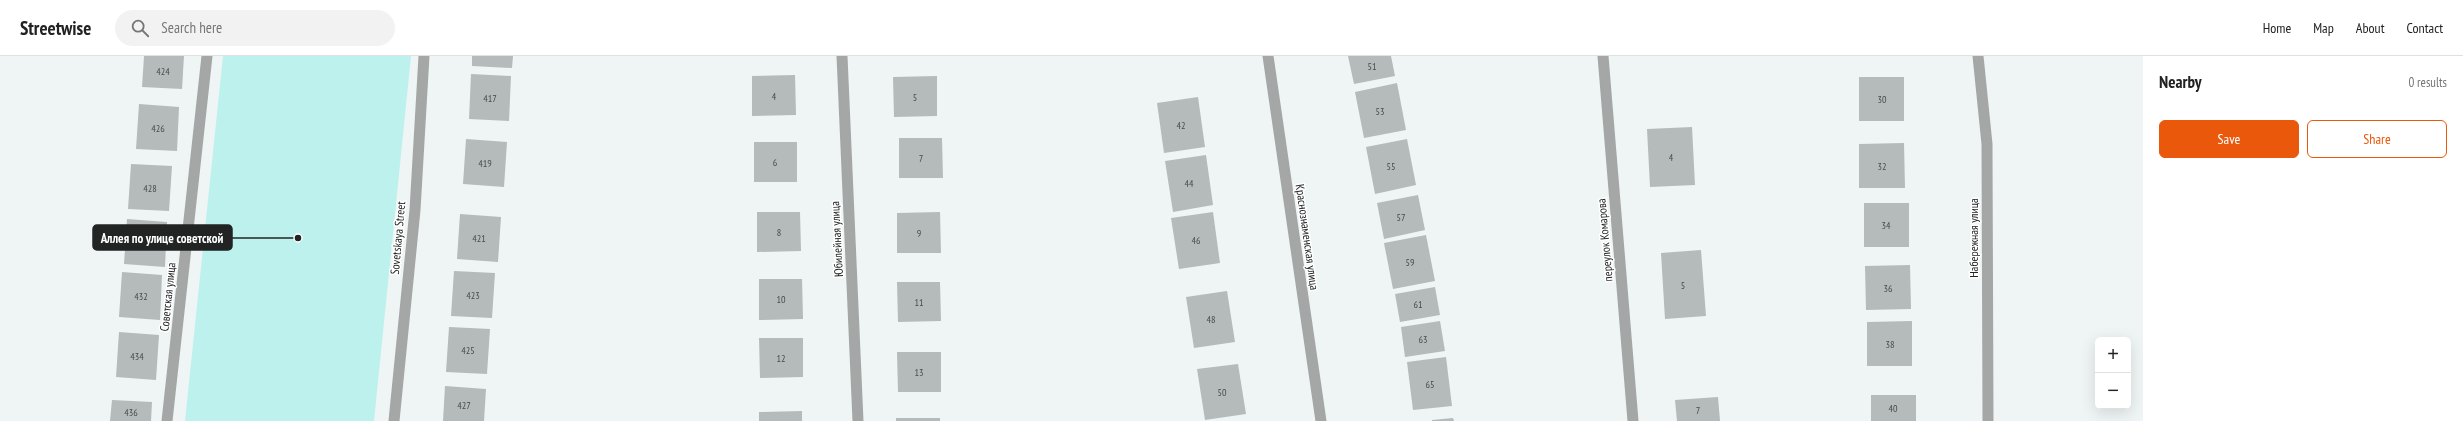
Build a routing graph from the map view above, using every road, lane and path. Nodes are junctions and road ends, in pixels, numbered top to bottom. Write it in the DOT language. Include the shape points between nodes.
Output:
graph roads {
  1 [pos="207,56"];
  2 [pos="424,56"];
  3 [pos="842,56"];
  4 [pos="1268,56"];
  5 [pos="1603,56"];
  6 [pos="1978,56"];
  7 [pos="167,421"];
  8 [pos="394,421"];
  9 [pos="858,421"];
  10 [pos="1321,421"];
  11 [pos="1633,421"];
  12 [pos="1988,421"];
  1 -- 7 [label="street, Советская улица"];
  2 -- 8 [label="street, Sovetskaya Street" via="414,210"];
  3 -- 9 [label="street, Юбилейная улица"];
  4 -- 10 [label="street, Краснознаменская улица"];
  5 -- 11 [label="street, переулок Комарова"];
  6 -- 12 [label="street, Набережная улица" via="1987,144"];
}
